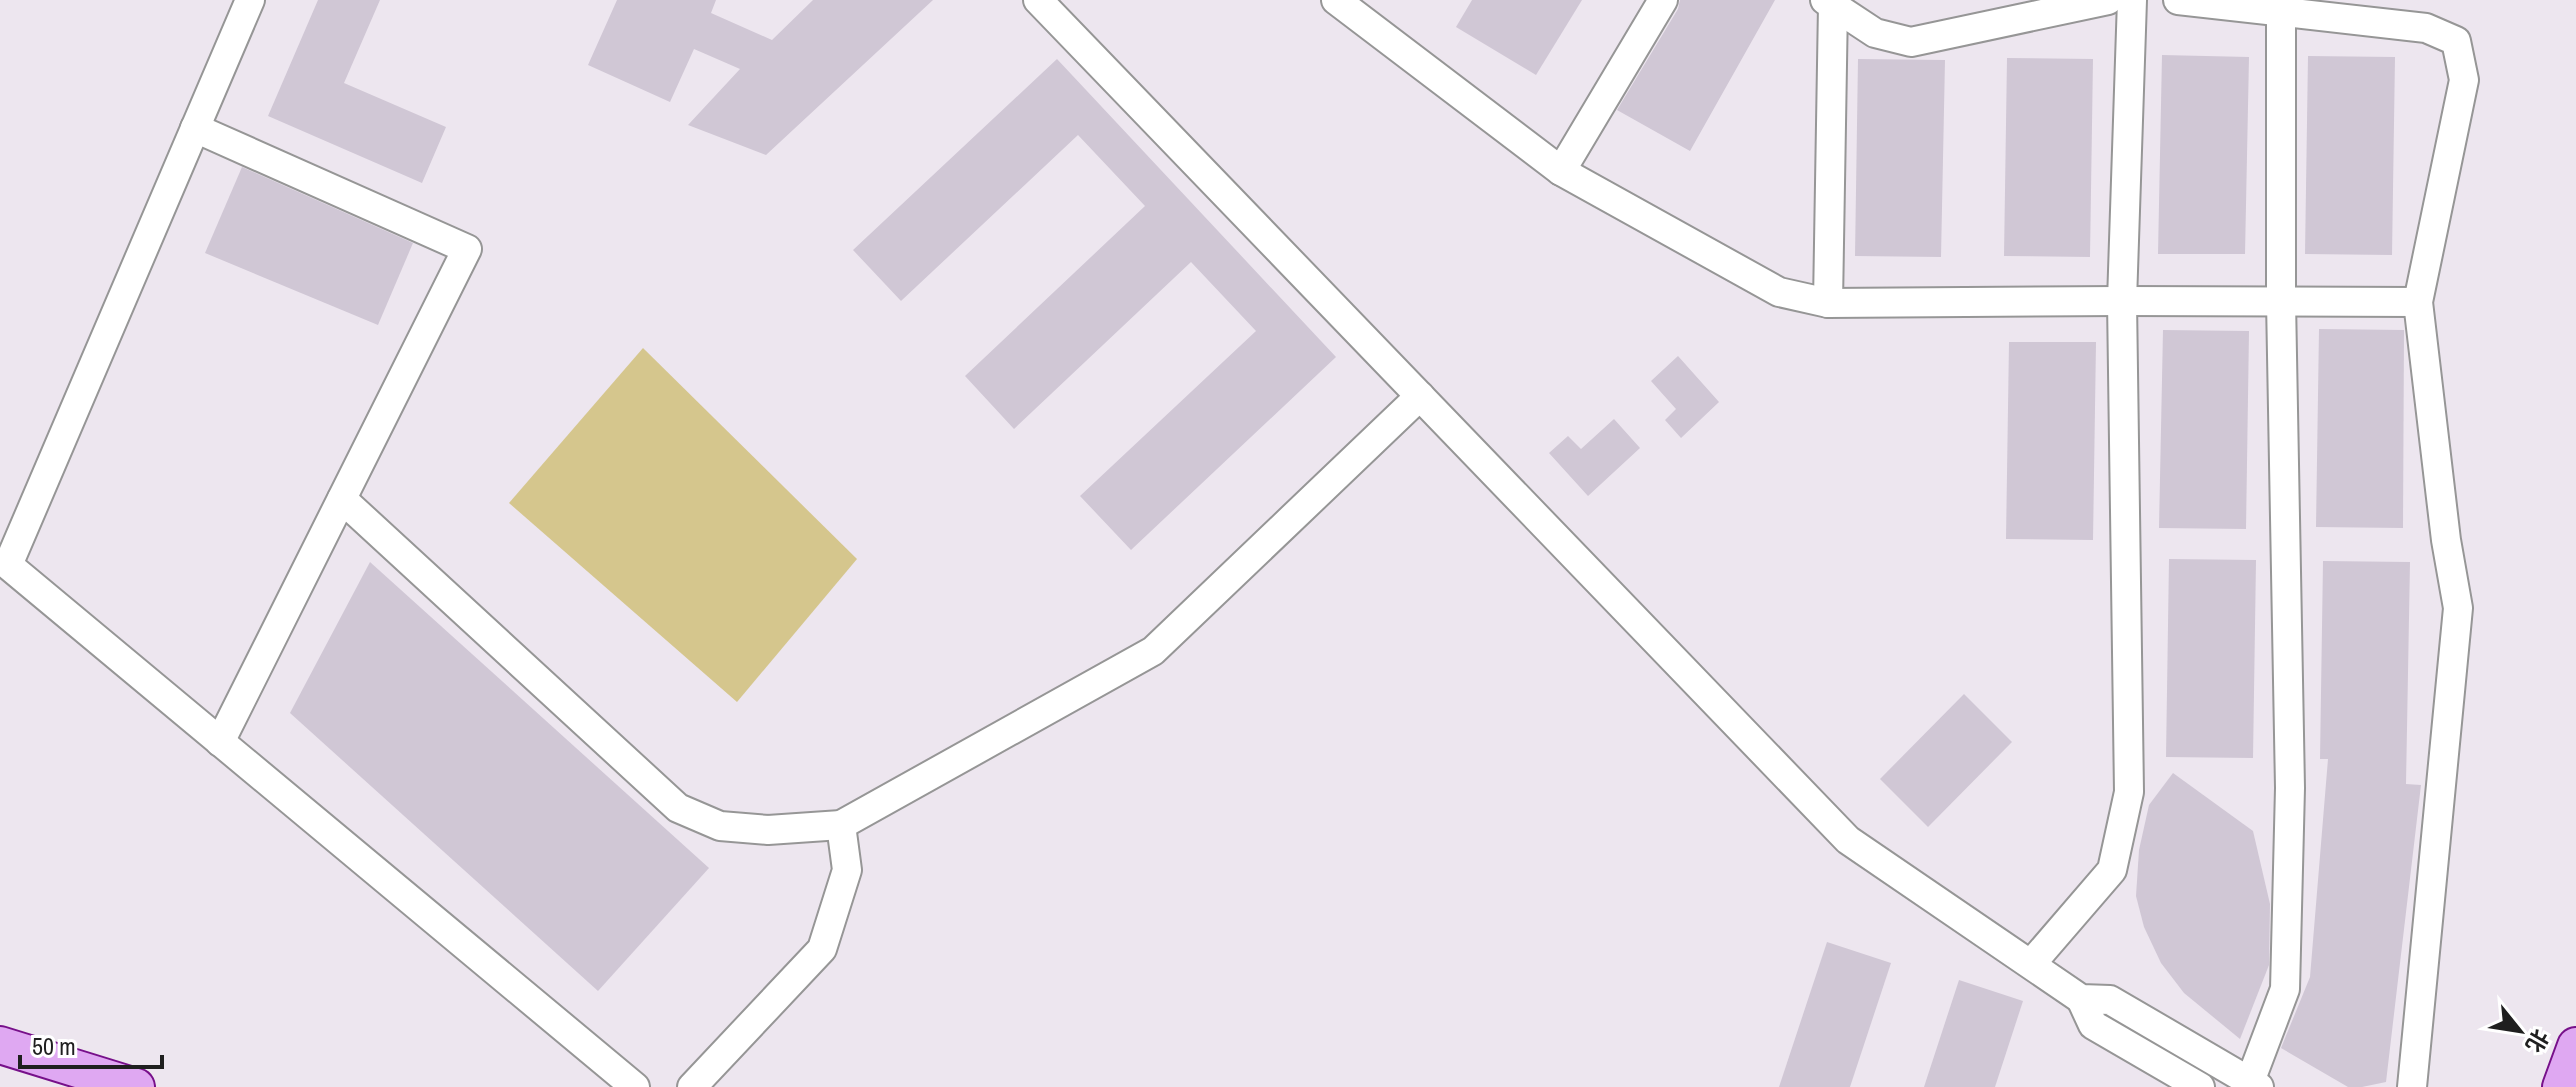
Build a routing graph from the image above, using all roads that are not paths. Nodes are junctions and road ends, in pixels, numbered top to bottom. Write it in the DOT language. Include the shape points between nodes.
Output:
graph roads {
  1 [pos="250,0"];
  2 [pos="1038,0"];
  3 [pos="1663,0"];
  4 [pos="2108,0"];
  5 [pos="2132,0"];
  6 [pos="2178,0"];
  7 [pos="1341,1"];
  8 [pos="1829,3"];
  9 [pos="2281,12"];
  10 [pos="195,128"];
  11 [pos="1561,171"];
  12 [pos="2122,301"];
  13 [pos="2281,301"];
  14 [pos="2418,302"];
  15 [pos="1828,303"];
  16 [pos="1420,396"];
  17 [pos="342,499"];
  18 [pos="220,742"];
  19 [pos="841,825"];
  20 [pos="2031,964"];
  21 [pos="2081,999"];
  22 [pos="0,1045"];
  23 [pos="2576,1046"];
  24 [pos="0,1066"];
  25 [pos="2252,1085"];
  26 [pos="67,1087"];
  27 [pos="136,1087"];
  28 [pos="635,1087"];
  29 [pos="692,1087"];
  30 [pos="2200,1087"];
  31 [pos="2412,1087"];
  32 [pos="2561,1087"];
  1 -- 10 [label="street"];
  2 -- 16 [label="street"];
  3 -- 11 [label="street"];
  4 -- 8 [label="street" via="1911,42 1875,33"];
  5 -- 12 [label="street"];
  6 -- 9 [label="street"];
  7 -- 11 [label="street"];
  8 -- 15 [label="street"];
  9 -- 13 [label="street"];
  9 -- 14 [label="street" via="2426,28 2456,41 2464,80"];
  10 -- 17 [label="street" via="467,249"];
  10 -- 18 [label="street" via="8,565"];
  11 -- 15 [label="street" via="1779,292"];
  12 -- 13 [label="street"];
  12 -- 15 [label="street"];
  12 -- 20 [label="street" via="2129,792 2112,870"];
  13 -- 14 [label="street"];
  13 -- 25 [label="street" via="2290,788 2285,989"];
  14 -- 31 [label="street" via="2458,608"];
  16 -- 19 [label="street" via="1153,651"];
  16 -- 20 [label="street" via="1848,840"];
  17 -- 18 [label="street"];
  17 -- 19 [label="street" via="678,808 720,826 768,830"];
  18 -- 28 [label="street"];
  19 -- 29 [label="street" via="847,870 822,949"];
  20 -- 21 [label="street"];
  21 -- 25 [label="street" via="2110,1000"];
  21 -- 30 [label="street" via="2093,1025"];
  22 -- 27 [label="main road"];
  23 -- 32 [label="main road"];
  24 -- 26 [label="main road"];
}
